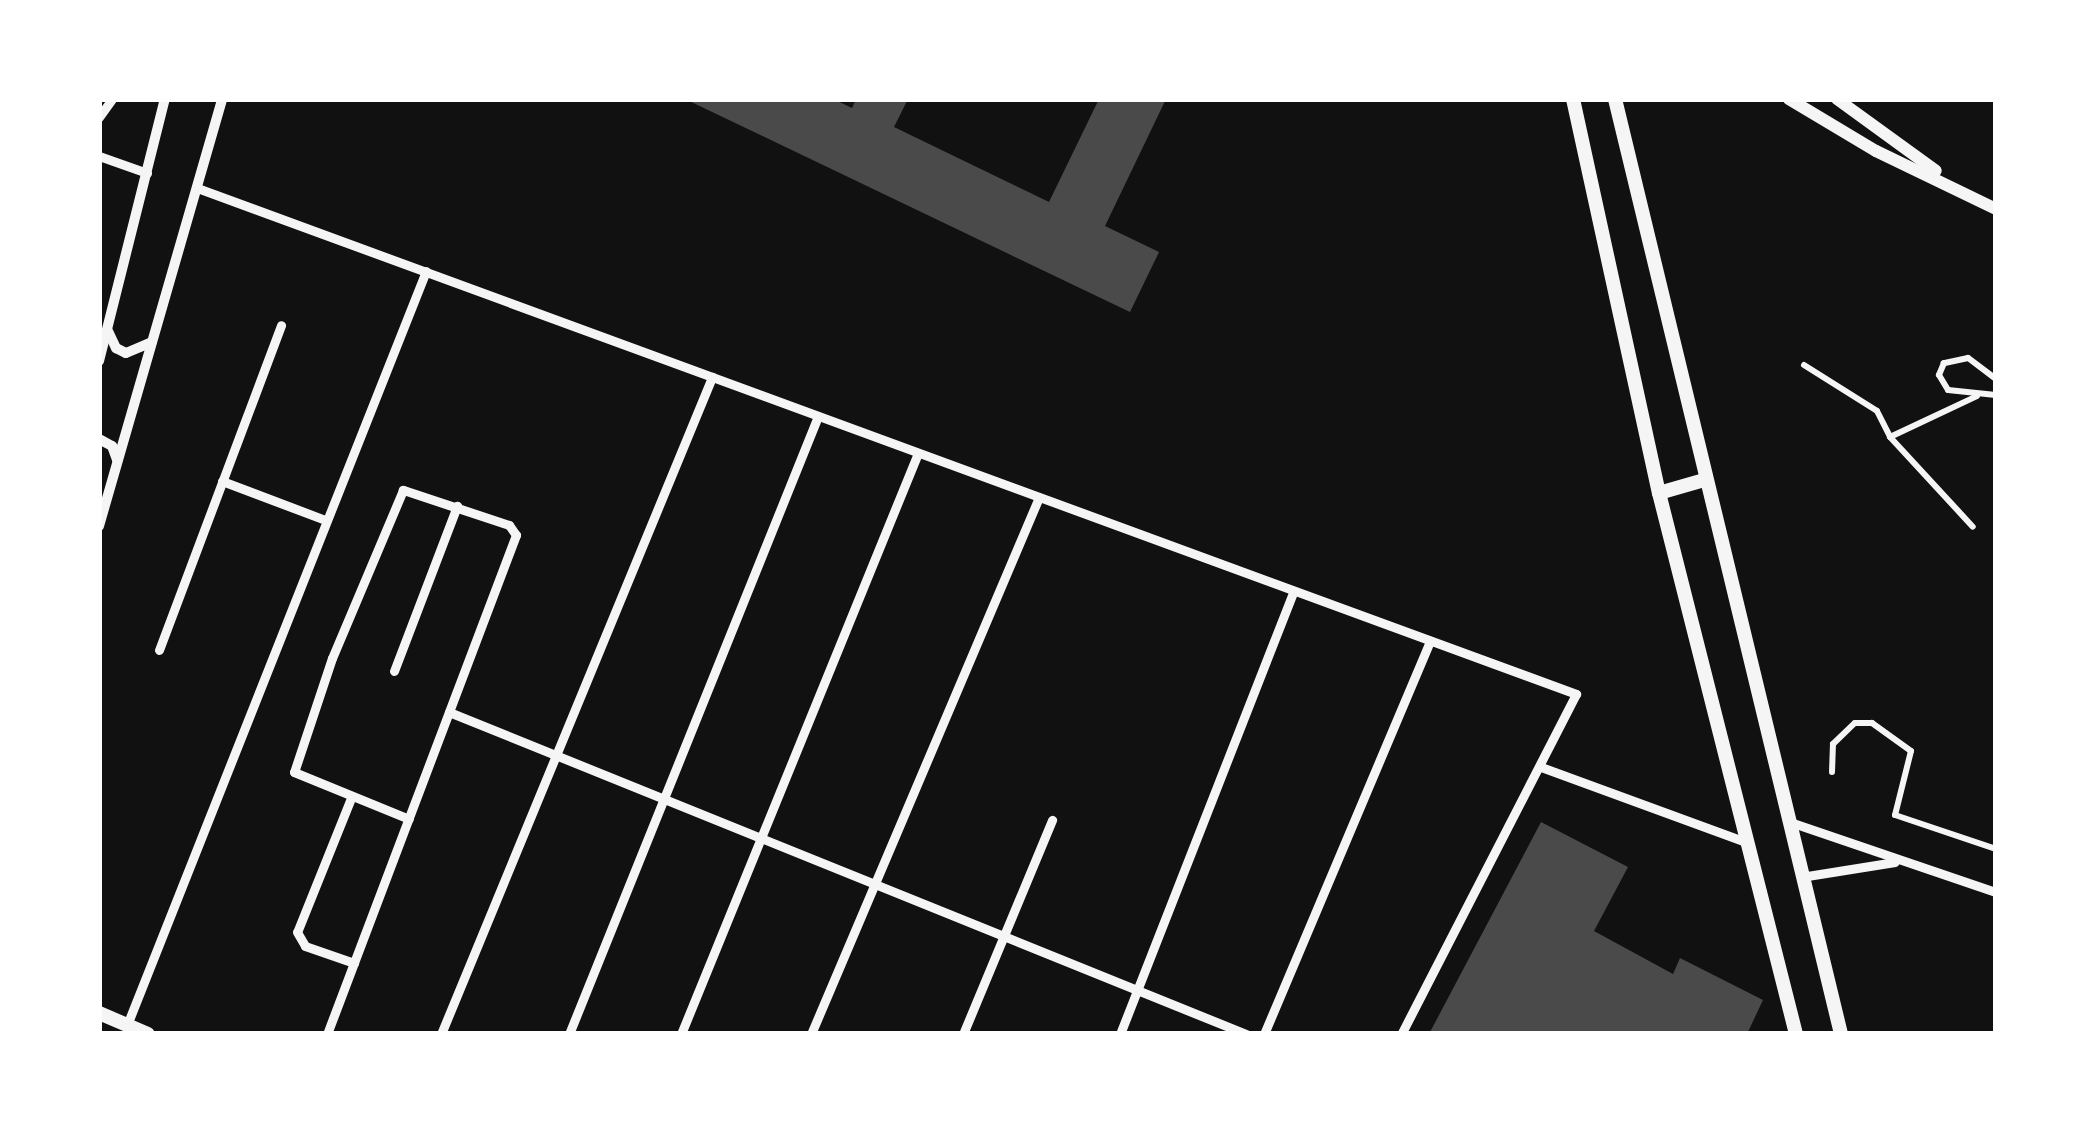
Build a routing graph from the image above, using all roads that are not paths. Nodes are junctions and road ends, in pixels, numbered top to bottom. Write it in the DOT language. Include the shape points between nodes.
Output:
graph roads {
  1 [pos="112,99"];
  2 [pos="165,99"];
  3 [pos="222,99"];
  4 [pos="1573,99"];
  5 [pos="1615,99"];
  6 [pos="1789,99"];
  7 [pos="1837,99"];
  8 [pos="99,117"];
  9 [pos="99,156"];
  10 [pos="147,173"];
  11 [pos="1951,183"];
  12 [pos="200,189"];
  13 [pos="1996,209"];
  14 [pos="426,272"];
  15 [pos="281,325"];
  16 [pos="107,328"];
  17 [pos="154,339"];
  18 [pos="99,362"];
  19 [pos="1804,364"];
  20 [pos="712,377"];
  21 [pos="1996,379"];
  22 [pos="1996,395"];
  23 [pos="1977,396"];
  24 [pos="818,416"];
  25 [pos="1890,437"];
  26 [pos="99,440"];
  27 [pos="918,453"];
  28 [pos="117,463"];
  29 [pos="1704,480"];
  30 [pos="222,481"];
  31 [pos="1659,493"];
  32 [pos="1039,497"];
  33 [pos="457,506"];
  34 [pos="326,520"];
  35 [pos="99,526"];
  36 [pos="1973,527"];
  37 [pos="1294,591"];
  38 [pos="1430,641"];
  39 [pos="159,650"];
  40 [pos="394,671"];
  41 [pos="449,712"];
  42 [pos="557,756"];
  43 [pos="1541,767"];
  44 [pos="1832,772"];
  45 [pos="351,798"];
  46 [pos="664,799"];
  47 [pos="409,820"];
  48 [pos="1052,820"];
  49 [pos="1787,821"];
  50 [pos="761,838"];
  51 [pos="1749,843"];
  52 [pos="1996,849"];
  53 [pos="1907,862"];
  54 [pos="1801,878"];
  55 [pos="874,884"];
  56 [pos="1996,892"];
  57 [pos="1003,936"];
  58 [pos="354,963"];
  59 [pos="1137,990"];
  60 [pos="99,1013"];
  61 [pos="127,1025"];
  62 [pos="148,1034"];
  63 [pos="327,1034"];
  64 [pos="441,1034"];
  65 [pos="569,1034"];
  66 [pos="681,1034"];
  67 [pos="812,1034"];
  68 [pos="963,1034"];
  69 [pos="1120,1034"];
  70 [pos="1246,1034"];
  71 [pos="1264,1034"];
  72 [pos="1401,1034"];
  73 [pos="1796,1034"];
  74 [pos="1841,1034"];
  1 -- 8 [label="street"];
  2 -- 10 [label="street"];
  3 -- 12 [label="street"];
  4 -- 31 [label="main road"];
  5 -- 29 [label="main road"];
  6 -- 11 [label="main road" via="1876,151"];
  7 -- 11 [label="main road"];
  9 -- 10 [label="street"];
  10 -- 16 [label="street"];
  11 -- 13 [label="main road"];
  12 -- 14 [label="street"];
  12 -- 17 [label="street"];
  14 -- 20 [label="street"];
  14 -- 34 [label="street"];
  15 -- 30 [label="street"];
  16 -- 17 [label="street" via="126,352"];
  16 -- 18 [label="street"];
  17 -- 28 [label="street"];
  19 -- 25 [label="street" via="1877,411"];
  20 -- 24 [label="street"];
  20 -- 42 [label="street"];
  21 -- 23 [label="street" via="1968,358 1944,363 1939,375 1948,390"];
  22 -- 23 [label="street"];
  23 -- 25 [label="street"];
  24 -- 27 [label="street"];
  24 -- 46 [label="street"];
  25 -- 36 [label="street"];
  26 -- 28 [label="street" via="112,446"];
  27 -- 32 [label="street"];
  27 -- 50 [label="street"];
  28 -- 35 [label="street"];
  29 -- 31 [label="main road"];
  29 -- 49 [label="main road"];
  30 -- 34 [label="street"];
  30 -- 39 [label="street"];
  31 -- 51 [label="main road"];
  32 -- 37 [label="street"];
  32 -- 55 [label="street"];
  33 -- 40 [label="street"];
  33 -- 41 [label="street" via="517,535"];
  33 -- 45 [label="street" via="413,490 398,494 332,658 294,772"];
  34 -- 61 [label="street"];
  37 -- 38 [label="street"];
  37 -- 59 [label="street"];
  38 -- 43 [label="street" via="1576,694"];
  38 -- 71 [label="street"];
  41 -- 42 [label="street"];
  41 -- 47 [label="street"];
  42 -- 46 [label="street"];
  42 -- 64 [label="street"];
  43 -- 51 [label="street"];
  43 -- 72 [label="street"];
  44 -- 52 [label="street" via="1833,744 1855,723 1872,723 1911,752 1895,815"];
  45 -- 47 [label="street"];
  45 -- 58 [label="street" via="298,940"];
  46 -- 50 [label="street"];
  46 -- 65 [label="street"];
  47 -- 58 [label="street"];
  48 -- 57 [label="street"];
  49 -- 53 [label="street"];
  49 -- 54 [label="main road"];
  50 -- 55 [label="street"];
  50 -- 66 [label="street"];
  51 -- 73 [label="main road"];
  53 -- 54 [label="street"];
  53 -- 56 [label="street"];
  54 -- 74 [label="main road"];
  55 -- 57 [label="street"];
  55 -- 67 [label="street"];
  57 -- 59 [label="street"];
  57 -- 68 [label="street"];
  58 -- 63 [label="street"];
  59 -- 69 [label="street"];
  59 -- 70 [label="street"];
  60 -- 61 [label="main road"];
  61 -- 62 [label="main road"];
}
